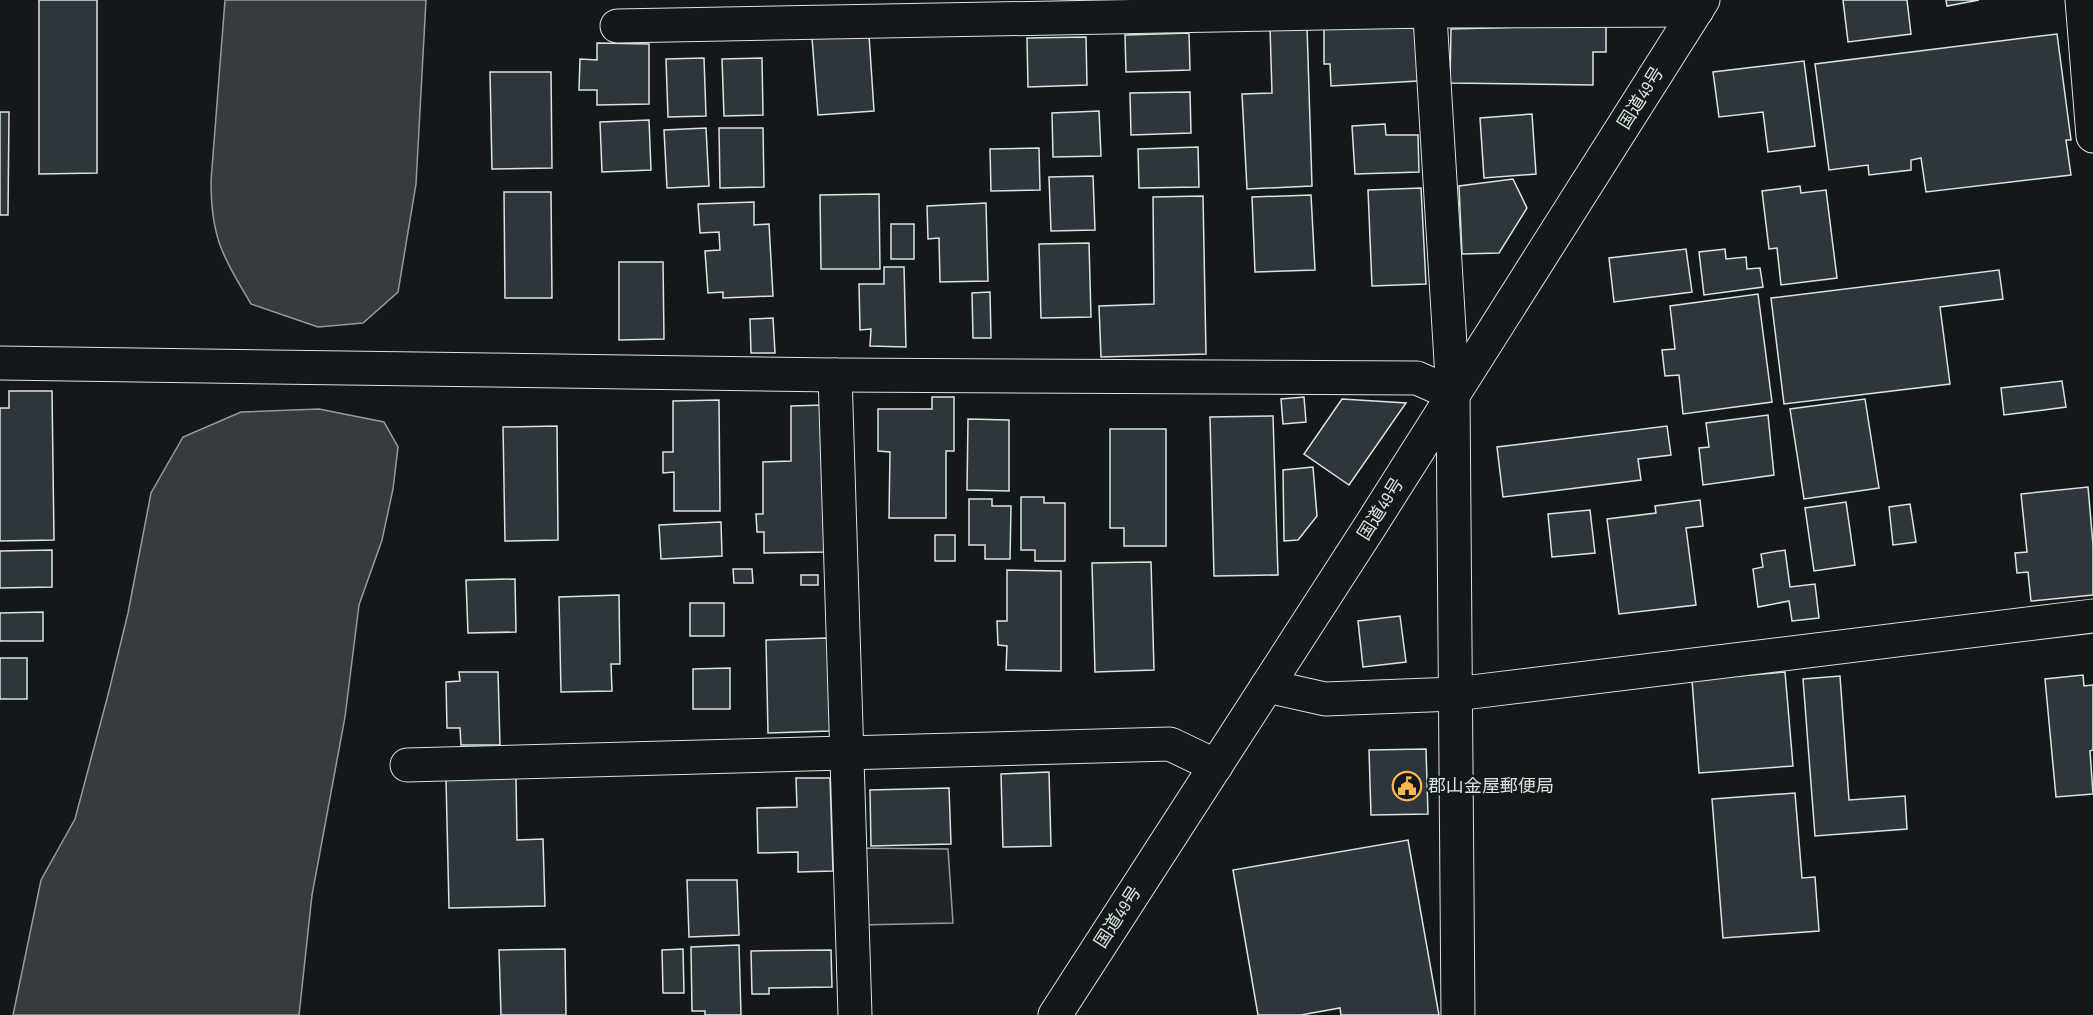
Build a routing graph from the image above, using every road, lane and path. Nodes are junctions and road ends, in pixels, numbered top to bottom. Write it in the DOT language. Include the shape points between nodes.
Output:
graph roads {
  1 [pos="2082,0"];
  2 [pos="1429,5"];
  3 [pos="1700,5"];
  4 [pos="617,26"];
  5 [pos="2093,136"];
  6 [pos="0,363"];
  7 [pos="835,375"];
  8 [pos="1453,394"];
  9 [pos="2093,616"];
  10 [pos="1267,686"];
  11 [pos="1455,694"];
  12 [pos="847,753"];
  13 [pos="406,765"];
  14 [pos="1216,766"];
  15 [pos="855,1015"];
  16 [pos="1055,1015"];
  17 [pos="1458,1015"];
  1 -- 5 [label="main road"];
  2 -- 3 [label="main road"];
  2 -- 4 [label="main road"];
  2 -- 8 [label="main road"];
  3 -- 8 [label="main road, 国道49号"];
  6 -- 7 [label="main road"];
  7 -- 8 [label="main road" via="1417,378"];
  7 -- 12 [label="main road"];
  8 -- 10 [label="main road, 国道49号"];
  8 -- 11 [label="main road"];
  9 -- 11 [label="main road"];
  10 -- 11 [label="main road" via="1325,699"];
  10 -- 14 [label="main road, 国道49号"];
  11 -- 17 [label="main road"];
  12 -- 13 [label="main road"];
  12 -- 14 [label="main road" via="1170,744"];
  12 -- 15 [label="main road"];
  14 -- 16 [label="main road, 国道49号"];
}
